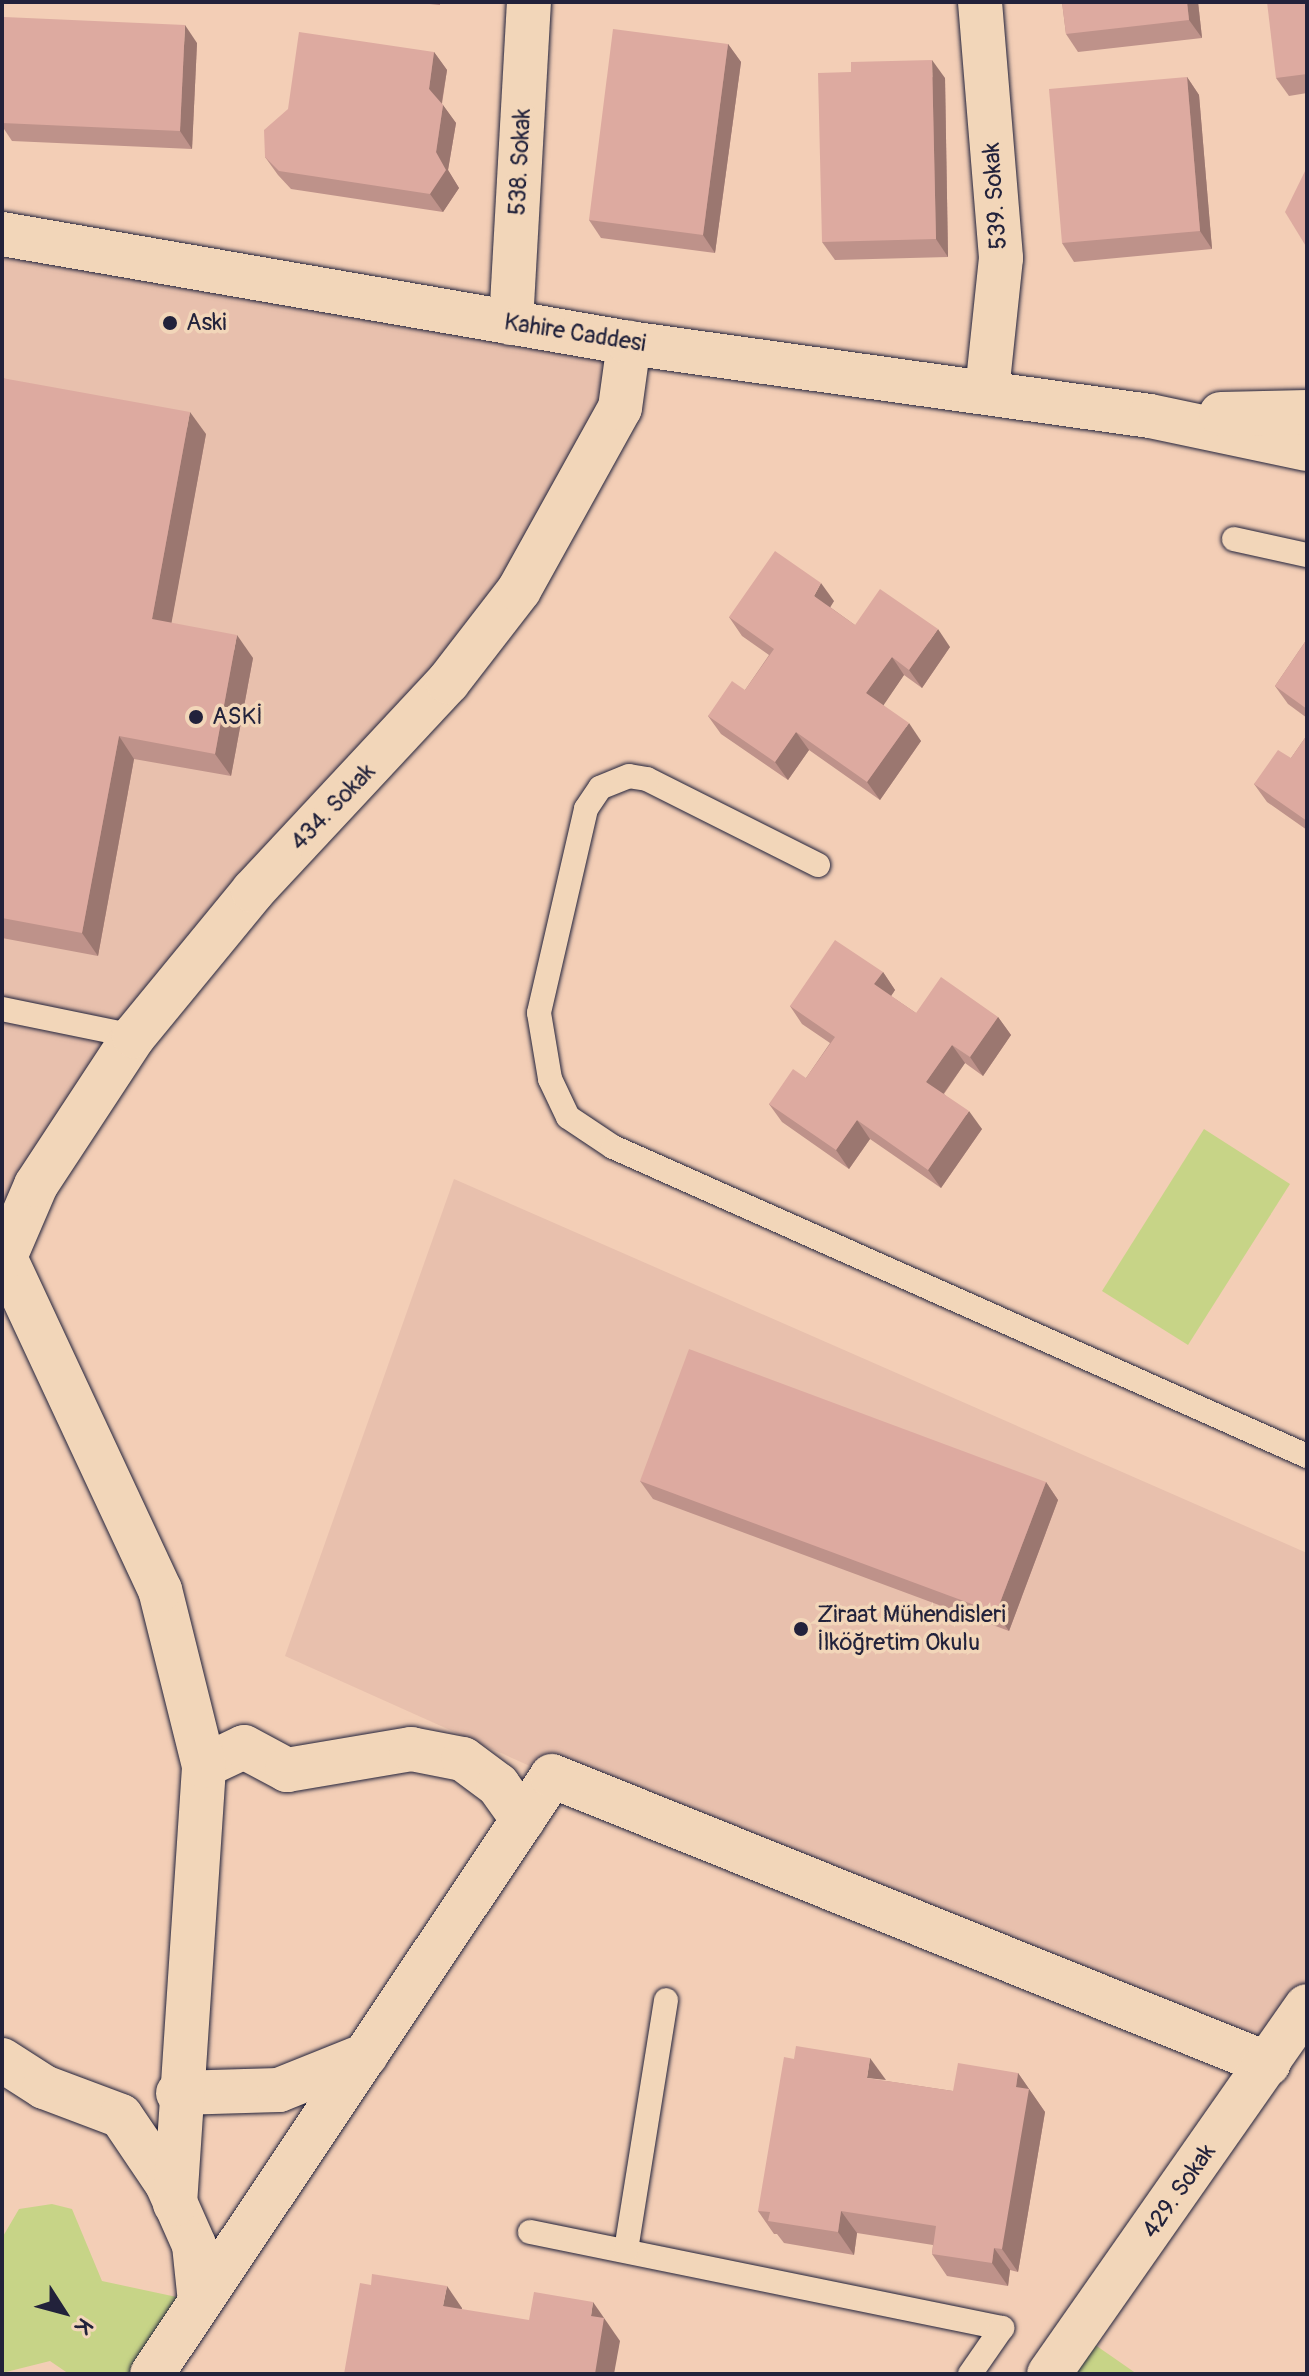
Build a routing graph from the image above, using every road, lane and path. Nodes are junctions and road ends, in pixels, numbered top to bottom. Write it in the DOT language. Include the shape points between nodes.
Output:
graph roads {
  1 [pos="529,2"];
  2 [pos="980,2"];
  3 [pos="2,234"];
  4 [pos="511,323"];
  5 [pos="629,343"];
  6 [pos="987,391"];
  7 [pos="1307,421"];
  8 [pos="1234,539"];
  9 [pos="1307,555"];
  10 [pos="818,865"];
  11 [pos="2,1009"];
  12 [pos="134,1036"];
  13 [pos="1307,1456"];
  14 [pos="204,1766"];
  15 [pos="523,1820"];
  16 [pos="666,2000"];
  17 [pos="1307,2006"];
  18 [pos="366,2055"];
  19 [pos="2,2060"];
  20 [pos="1268,2064"];
  21 [pos="178,2093"];
  22 [pos="175,2204"];
  23 [pos="530,2232"];
  24 [pos="626,2250"];
  25 [pos="200,2302"];
  26 [pos="152,2374"];
  27 [pos="970,2374"];
  28 [pos="1049,2374"];
  1 -- 4 [label="street, 538. Sokak"];
  2 -- 6 [label="street, 539. Sokak" via="1001,258"];
  3 -- 4 [label="street, Kahire Caddesi"];
  4 -- 5 [label="street, Kahire Caddesi"];
  5 -- 6 [label="street, Kahire Caddesi"];
  5 -- 12 [label="street, 434. Sokak" via="620,408 519,590 448,682 253,891"];
  6 -- 7 [label="street, Kahire Caddesi" via="1150,416"];
  8 -- 9 [label="lane"];
  10 -- 13 [label="lane" via="647,779 629,776 600,788 586,809 539,1013 550,1079 568,1117 613,1147"];
  11 -- 12 [label="lane"];
  12 -- 14 [label="street, 434. Sokak" via="36,1185 5,1257 160,1590"];
  14 -- 15 [label="street" via="244,1747 287,1770 411,1749 463,1759 498,1785"];
  14 -- 21 [label="street"];
  15 -- 18 [label="street"];
  15 -- 20 [label="street" via="552,1776"];
  16 -- 24 [label="lane"];
  17 -- 20 [label="street, 429. Sokak"];
  18 -- 21 [label="street" via="279,2090"];
  18 -- 25 [label="street"];
  19 -- 22 [label="street" via="44,2087 121,2116"];
  20 -- 28 [label="street, 429. Sokak"];
  21 -- 22 [label="street"];
  22 -- 25 [label="street" via="194,2245"];
  23 -- 24 [label="lane"];
  24 -- 27 [label="lane" via="1002,2328"];
  25 -- 26 [label="street"];
}
